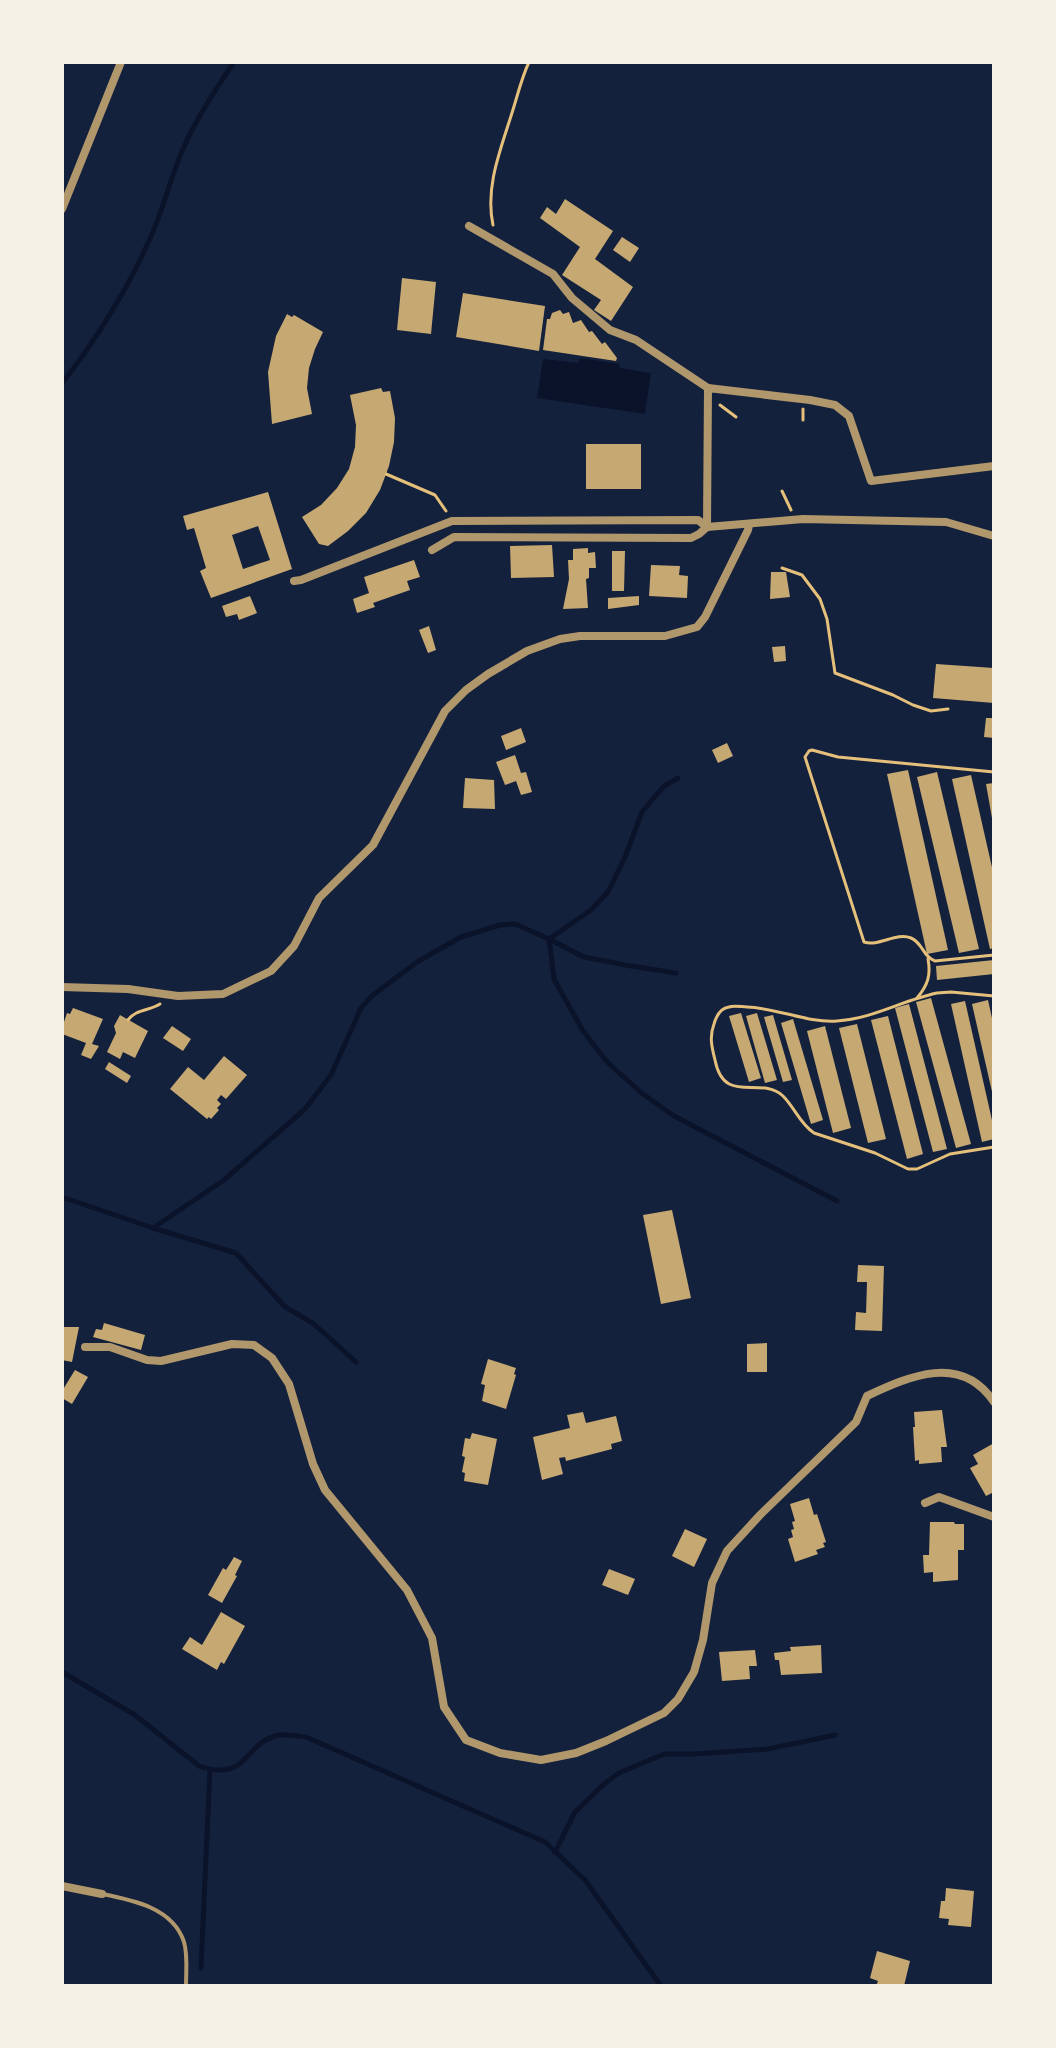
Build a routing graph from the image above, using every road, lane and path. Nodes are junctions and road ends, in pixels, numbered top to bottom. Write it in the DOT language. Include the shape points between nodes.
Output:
graph roads {
  1 [pos="121,62"];
  2 [pos="529,62"];
  3 [pos="62,209"];
  4 [pos="469,226"];
  5 [pos="496,241"];
  6 [pos="708,388"];
  7 [pos="715,402"];
  8 [pos="736,417"];
  9 [pos="994,466"];
  10 [pos="386,474"];
  11 [pos="445,510"];
  12 [pos="749,525"];
  13 [pos="707,527"];
  14 [pos="994,536"];
  15 [pos="432,550"];
  16 [pos="782,568"];
  17 [pos="294,581"];
  18 [pos="948,709"];
  19 [pos="994,772"];
  20 [pos="994,955"];
  21 [pos="928,959"];
  22 [pos="62,987"];
  23 [pos="166,995"];
  24 [pos="994,996"];
  25 [pos="917,998"];
  26 [pos="128,1020"];
  27 [pos="994,1147"];
  28 [pos="85,1347"];
  29 [pos="994,1402"];
  30 [pos="925,1503"];
  31 [pos="994,1517"];
  32 [pos="62,1886"];
  33 [pos="102,1894"];
  34 [pos="186,1986"];
  1 -- 3 [label="street"];
  2 -- 5 [label="path" via="491,191"];
  4 -- 5 [label="street"];
  5 -- 6 [label="street" via="553,274 610,330 636,340"];
  6 -- 9 [label="street" via="835,405 849,416 871,481"];
  6 -- 13 [label="street"];
  7 -- 8 [label="path"];
  10 -- 11 [label="path" via="435,495"];
  12 -- 13 [label="street"];
  12 -- 14 [label="street" via="803,519 946,522"];
  12 -- 23 [label="street" via="697,627 665,636 560,639 527,651 466,690 445,711 373,845 319,898 294,946 271,971 223,994"];
  13 -- 15 [label="street" via="691,538 454,537"];
  13 -- 17 [label="street" via="698,520 452,521"];
  16 -- 18 [label="path" via="802,575 820,599 835,673 931,711"];
  19 -- 21 [label="path" via="812,750 805,757 864,942 913,938"];
  20 -- 21 [label="path"];
  21 -- 25 [label="path" via="928,982"];
  22 -- 23 [label="street"];
  23 -- 26 [label="path" via="159,1005"];
  24 -- 25 [label="path" via="951,992"];
  25 -- 27 [label="path" via="853,1019 828,1021 729,1006 718,1014 711,1032 716,1067 727,1084 781,1095 814,1133 908,1169 950,1154"];
  28 -- 29 [label="street" via="110,1347 161,1361 232,1344 254,1345 272,1358 289,1384 325,1490 407,1590 432,1638 444,1707 466,1740 541,1760 606,1741 664,1713 678,1699 694,1672 712,1583 727,1551 856,1422 867,1396 900,1381 942,1372 975,1382"];
  30 -- 31 [label="street" via="939,1497"];
  32 -- 33 [label="street"];
  33 -- 34 [label="lane" via="170,1918 185,1945"];
}
